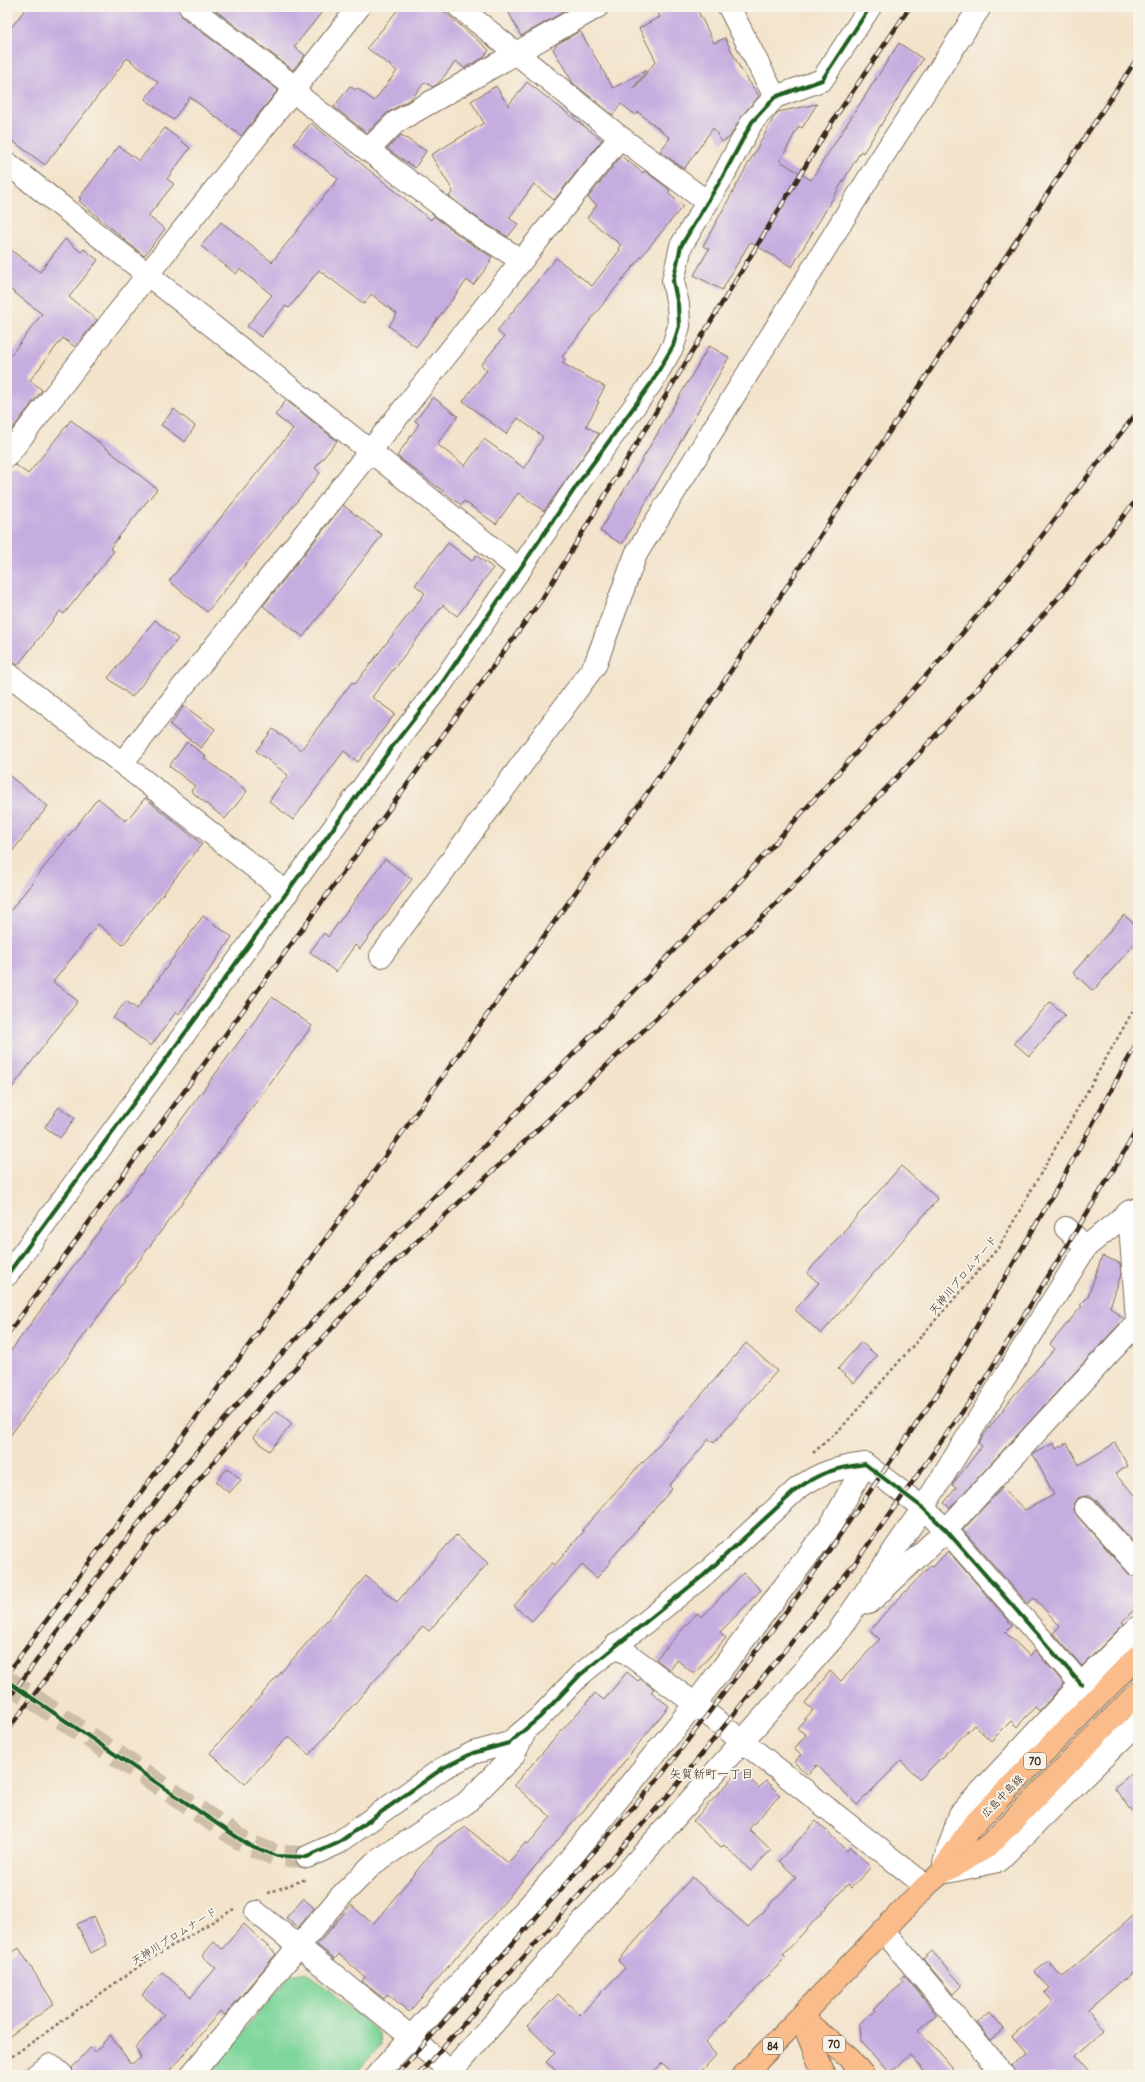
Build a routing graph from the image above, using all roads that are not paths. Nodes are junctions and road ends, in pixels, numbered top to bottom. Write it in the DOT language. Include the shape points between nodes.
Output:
graph roads {
  1 [pos="190,7"];
  2 [pos="359,7"];
  3 [pos="460,7"];
  4 [pos="597,7"];
  5 [pos="729,7"];
  6 [pos="870,7"];
  7 [pos="980,7"];
  8 [pos="516,52"];
  9 [pos="295,90"];
  10 [pos="775,97"];
  11 [pos="620,137"];
  12 [pos="368,150"];
  13 [pos="7,163"];
  14 [pos="706,202"];
  15 [pos="521,260"];
  16 [pos="148,274"];
  17 [pos="370,450"];
  18 [pos="7,456"];
  19 [pos="520,570"];
  20 [pos="7,673"];
  21 [pos="122,763"];
  22 [pos="287,893"];
  23 [pos="381,956"];
  24 [pos="1134,1211"];
  25 [pos="1066,1228"];
  26 [pos="1086,1247"];
  27 [pos="7,1275"];
  28 [pos="1137,1328"];
  29 [pos="865,1464"];
  30 [pos="923,1508"];
  31 [pos="1086,1508"];
  32 [pos="946,1530"];
  33 [pos="1138,1566"];
  34 [pos="1138,1628"];
  35 [pos="836,1634"];
  36 [pos="616,1645"];
  37 [pos="1138,1656"];
  38 [pos="1080,1684"];
  39 [pos="1138,1692"];
  40 [pos="695,1704"];
  41 [pos="1138,1723"];
  42 [pos="526,1729"];
  43 [pos="743,1741"];
  44 [pos="310,1867"];
  45 [pos="933,1880"];
  46 [pos="252,1904"];
  47 [pos="884,1930"];
  48 [pos="299,1946"];
  49 [pos="801,2017"];
  50 [pos="411,2037"];
  51 [pos="451,2074"];
  52 [pos="36,2075"];
  53 [pos="62,2075"];
  54 [pos="191,2075"];
  55 [pos="377,2075"];
  56 [pos="744,2075"];
  57 [pos="824,2075"];
  58 [pos="864,2075"];
  59 [pos="1004,2075"];
  1 -- 9 [label="street"];
  2 -- 9 [label="street"];
  3 -- 8 [label="street"];
  4 -- 8 [label="street"];
  5 -- 10 [label="street"];
  6 -- 10 [label="street" via="822,80"];
  7 -- 23 [label="street" via="875,168 636,554 595,665"];
  8 -- 11 [label="street"];
  8 -- 12 [label="street" via="396,122"];
  9 -- 12 [label="street" via="304,100"];
  9 -- 16 [label="street"];
  10 -- 14 [label="street" via="752,122"];
  11 -- 14 [label="street"];
  11 -- 15 [label="street"];
  12 -- 15 [label="street" via="473,230"];
  13 -- 16 [label="street"];
  14 -- 19 [label="street" via="681,246 673,281 679,326 673,346 652,382 580,481"];
  15 -- 17 [label="street"];
  16 -- 17 [label="street"];
  16 -- 18 [label="street"];
  17 -- 19 [label="street"];
  17 -- 21 [label="street"];
  19 -- 22 [label="street" via="442,683 392,746"];
  20 -- 21 [label="street"];
  21 -- 22 [label="street"];
  22 -- 27 [label="street"];
  24 -- 26 [label="street"];
  24 -- 28 [label="street"];
  25 -- 26 [label="street"];
  26 -- 30 [label="street"];
  28 -- 32 [label="street"];
  29 -- 30 [label="street"];
  29 -- 36 [label="street" via="837,1468 808,1481 704,1575"];
  29 -- 40 [label="street" via="830,1525"];
  30 -- 32 [label="street"];
  30 -- 35 [label="street"];
  31 -- 33 [label="street"];
  32 -- 35 [label="street"];
  32 -- 38 [label="street"];
  34 -- 38 [label="street"];
  35 -- 43 [label="street"];
  36 -- 40 [label="street"];
  36 -- 42 [label="street" via="580,1675"];
  37 -- 45 [label="main road, 広島中島線 / 70" via="973,1825"];
  38 -- 45 [label="street" via="960,1814"];
  39 -- 45 [label="main road, 広島中島線 / 70" via="987,1847"];
  40 -- 43 [label="street"];
  40 -- 50 [label="street" via="560,1871"];
  41 -- 45 [label="street" via="998,1861"];
  42 -- 44 [label="street" via="509,1743 473,1753 443,1768 338,1843"];
  42 -- 48 [label="street" via="513,1756 466,1803 374,1863 339,1898"];
  43 -- 45 [label="street"];
  43 -- 51 [label="street"];
  45 -- 47 [label="main road, 広島中島線 / 70"];
  46 -- 48 [label="street"];
  47 -- 49 [label="main road, 広島中島線 / 70"];
  47 -- 59 [label="street"];
  48 -- 50 [label="street"];
  48 -- 54 [label="street"];
  49 -- 56 [label="main road, 84"];
  49 -- 57 [label="main road, 70"];
  49 -- 58 [label="main road, 70" via="849,2058"];
  50 -- 51 [label="street"];
  50 -- 55 [label="street"];
  52 -- 53 [label="street" via="51,2065"];
}
